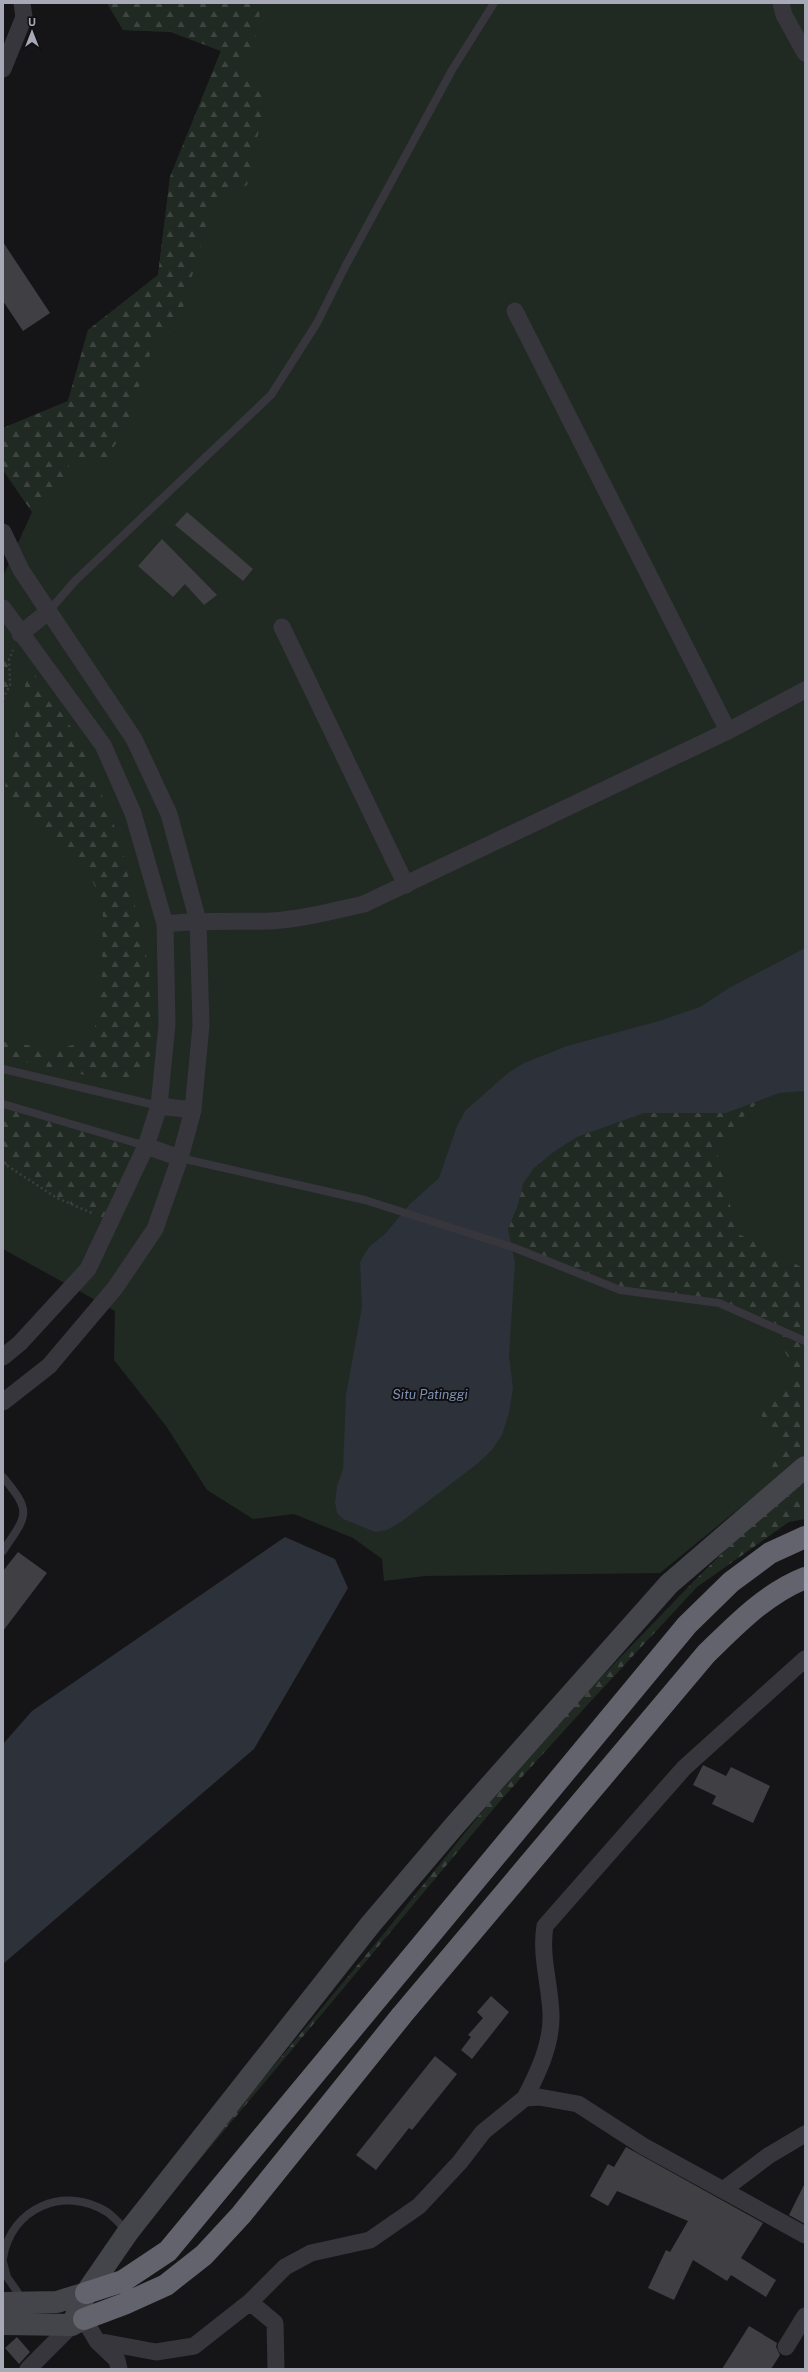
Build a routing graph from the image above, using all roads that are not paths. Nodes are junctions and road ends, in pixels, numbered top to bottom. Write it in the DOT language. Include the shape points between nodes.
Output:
graph roads {
  1 [pos="22,3"];
  2 [pos="494,3"];
  3 [pos="781,3"];
  4 [pos="805,53"];
  5 [pos="3,69"];
  6 [pos="515,311"];
  7 [pos="3,532"];
  8 [pos="3,608"];
  9 [pos="48,612"];
  10 [pos="282,627"];
  11 [pos="20,634"];
  12 [pos="805,690"];
  13 [pos="728,731"];
  14 [pos="406,885"];
  15 [pos="198,920"];
  16 [pos="165,924"];
  17 [pos="3,1069"];
  18 [pos="3,1104"];
  19 [pos="159,1106"];
  20 [pos="193,1110"];
  21 [pos="146,1146"];
  22 [pos="180,1158"];
  23 [pos="805,1340"];
  24 [pos="3,1357"];
  25 [pos="3,1402"];
  26 [pos="805,1467"];
  27 [pos="3,1477"];
  28 [pos="805,1537"];
  29 [pos="3,1551"];
  30 [pos="805,1578"];
  31 [pos="805,1659"];
  32 [pos="525,2098"];
  33 [pos="805,2134"];
  34 [pos="723,2190"];
  35 [pos="128,2232"];
  36 [pos="805,2235"];
  37 [pos="3,2258"];
  38 [pos="3,2262"];
  39 [pos="86,2293"];
  40 [pos="250,2302"];
  41 [pos="3,2303"];
  42 [pos="25,2304"];
  43 [pos="805,2316"];
  44 [pos="78,2322"];
  45 [pos="3,2324"];
  46 [pos="97,2341"];
  47 [pos="786,2347"];
  48 [pos="28,2369"];
  49 [pos="119,2369"];
  50 [pos="276,2369"];
  1 -- 5 [label="street" via="24,17"];
  2 -- 9 [label="lane" via="452,70 346,264 317,323 271,395 76,581"];
  3 -- 4 [label="street" via="784,15"];
  6 -- 13 [label="street"];
  7 -- 9 [label="street" via="22,570"];
  8 -- 11 [label="street"];
  9 -- 11 [label="street"];
  9 -- 15 [label="street" via="134,739 169,814"];
  10 -- 14 [label="street"];
  11 -- 16 [label="street" via="103,745 133,814"];
  12 -- 13 [label="street"];
  13 -- 14 [label="street"];
  14 -- 15 [label="street" via="364,904 311,916 270,920"];
  15 -- 16 [label="street"];
  15 -- 20 [label="street" via="201,1025"];
  16 -- 19 [label="street" via="167,1024"];
  17 -- 19 [label="lane"];
  18 -- 21 [label="lane"];
  19 -- 20 [label="street"];
  19 -- 21 [label="street"];
  20 -- 22 [label="street"];
  21 -- 22 [label="street"];
  21 -- 24 [label="street" via="88,1269 20,1343"];
  22 -- 23 [label="lane" via="365,1200 515,1248 620,1290 719,1303"];
  22 -- 25 [label="street" via="155,1229 115,1288 49,1366"];
  26 -- 35 [label="main road" via="669,1584 455,1825 360,1937"];
  27 -- 29 [label="lane" via="20,1498 24,1510 23,1521"];
  28 -- 39 [label="highway" via="770,1553 731,1582 687,1625 168,2251 122,2281"];
  30 -- 44 [label="highway" via="790,1584 752,1609 706,1654 407,2009 241,2215 204,2255 166,2285"];
  31 -- 32 [label="street" via="684,1768 545,1926 542,1945 551,2015 540,2068"];
  32 -- 34 [label="street" via="539,2097 578,2104 643,2146"];
  32 -- 40 [label="street" via="483,2132 460,2162 419,2206 370,2240 311,2253 285,2267"];
  33 -- 34 [label="street" via="768,2156"];
  34 -- 36 [label="street"];
  35 -- 37 [label="lane" via="107,2212 82,2202 64,2199 46,2203 30,2213 10,2235"];
  35 -- 39 [label="main road"];
  38 -- 42 [label="lane" via="7,2277"];
  39 -- 42 [label="main road" via="57,2302"];
  39 -- 44 [label="main road"];
  40 -- 46 [label="street" via="194,2346 156,2352"];
  40 -- 50 [label="street" via="275,2323"];
  41 -- 42 [label="main road"];
  43 -- 47 [label="street"];
  44 -- 45 [label="main road"];
  44 -- 46 [label="street"];
  44 -- 48 [label="street"];
  46 -- 49 [label="street" via="117,2360"];
}
